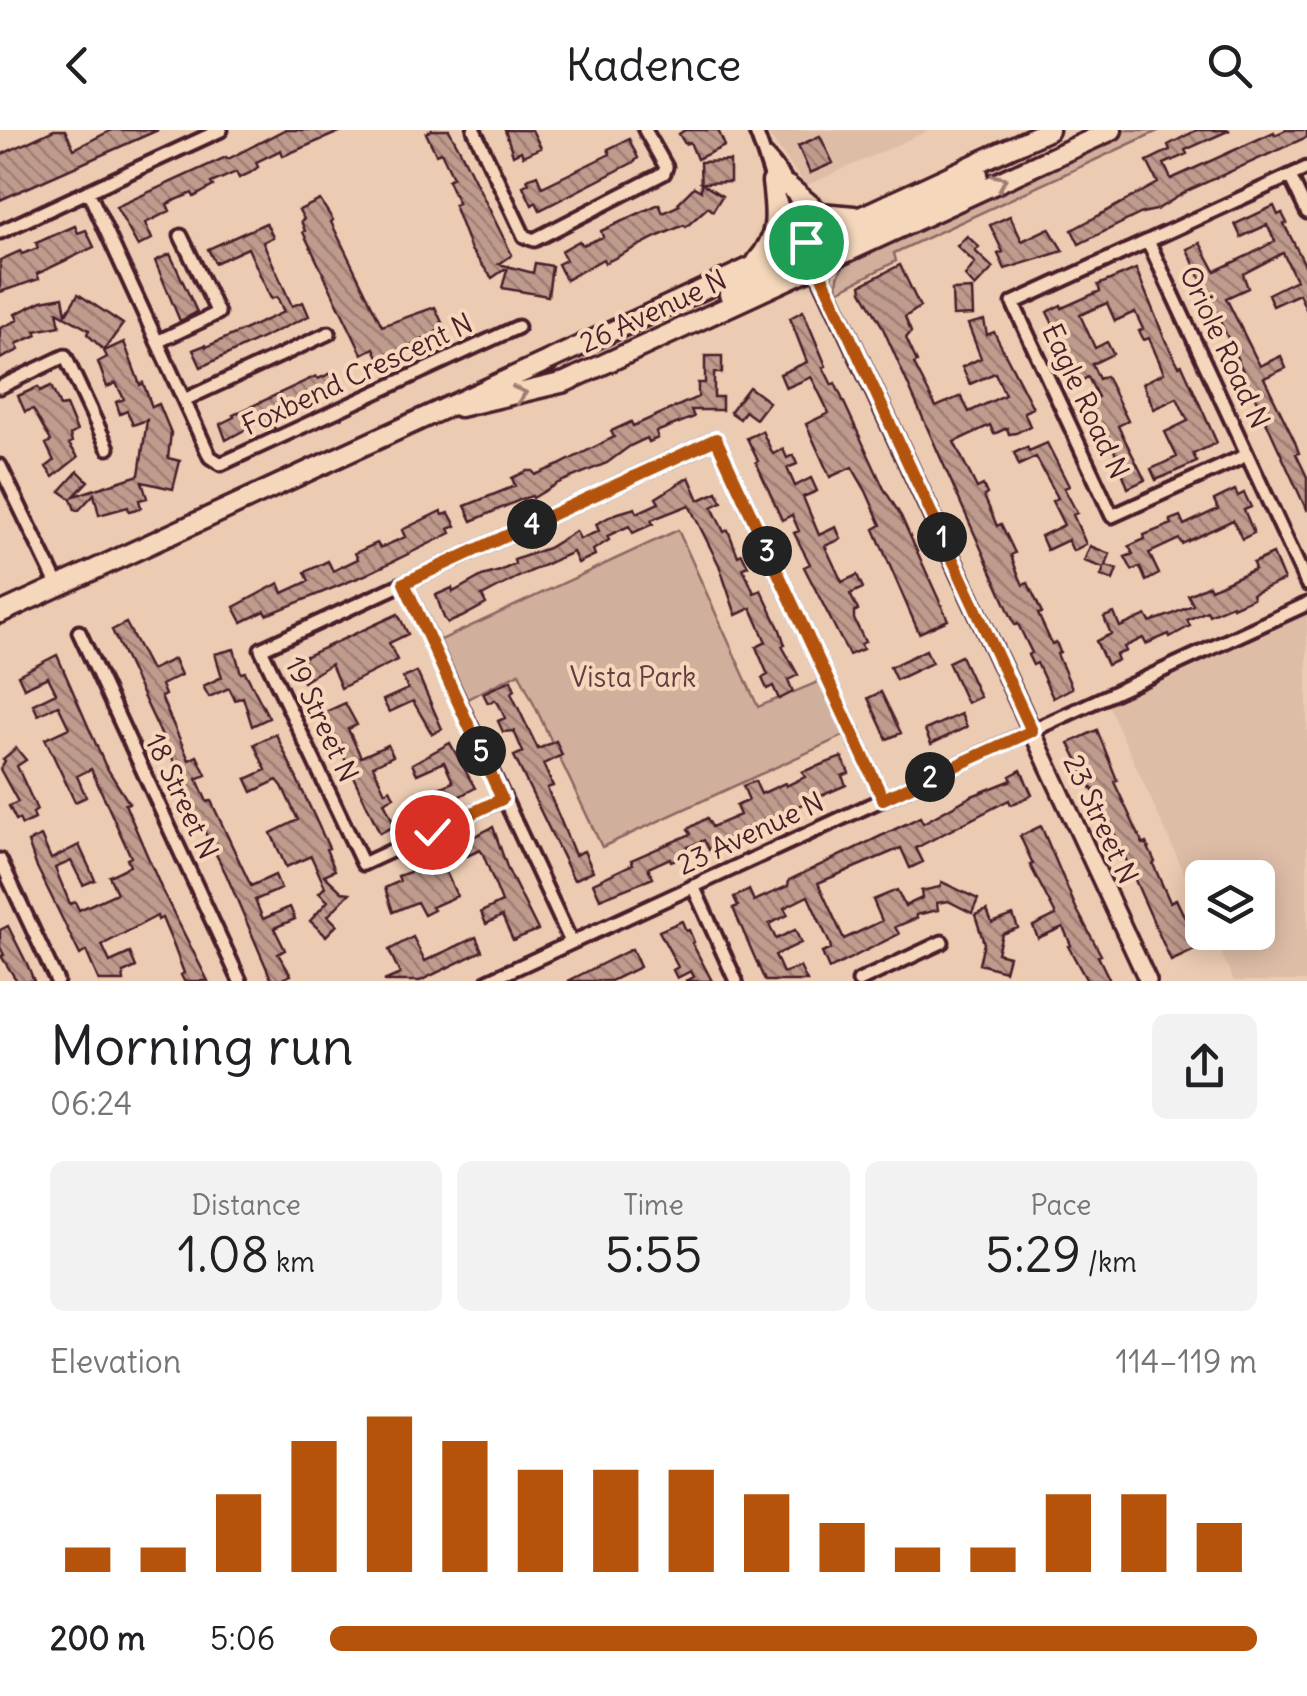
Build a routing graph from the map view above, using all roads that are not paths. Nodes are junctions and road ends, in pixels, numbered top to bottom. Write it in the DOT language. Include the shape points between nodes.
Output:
graph roads {
  1 [pos="221,130"];
  2 [pos="474,130"];
  3 [pos="645,130"];
  4 [pos="755,130"];
  5 [pos="1049,130"];
  6 [pos="1112,130"];
  7 [pos="1010,148"];
  8 [pos="1307,168"];
  9 [pos="1290,176"];
  10 [pos="780,184"];
  11 [pos="88,192"];
  12 [pos="1307,212"];
  13 [pos="860,217"];
  14 [pos="0,232"];
  15 [pos="182,236"];
  16 [pos="1148,241"];
  17 [pos="806,242"];
  18 [pos="753,265"];
  19 [pos="816,266"];
  20 [pos="518,327"];
  21 [pos="329,333"];
  22 [pos="156,342"];
  23 [pos="648,344"];
  24 [pos="0,386"];
  25 [pos="184,400"];
  26 [pos="425,415"];
  27 [pos="108,448"];
  28 [pos="1247,455"];
  29 [pos="0,466"];
  30 [pos="404,583"];
  31 [pos="1307,584"];
  32 [pos="58,586"];
  33 [pos="1307,604"];
  34 [pos="0,613"];
  35 [pos="78,632"];
  36 [pos="1032,731"];
  37 [pos="502,799"];
  38 [pos="883,799"];
  39 [pos="0,860"];
  40 [pos="693,886"];
  41 [pos="571,942"];
  42 [pos="942,942"];
  43 [pos="56,981"];
  44 [pos="240,981"];
  45 [pos="488,981"];
  46 [pos="736,981"];
  47 [pos="859,981"];
  48 [pos="1148,981"];
  1 -- 11 [label="street"];
  2 -- 3 [label="street" via="524,236 534,240 664,174"];
  4 -- 10 [label="street, 23 Street N"];
  5 -- 7 [label="main road, 26 Avenue N"];
  19 -- 6 [label="main road, 26 Avenue N, one-way"];
  7 -- 13 [label="main road, 26 Avenue N"];
  7 -- 19 [label="main road" via="956,186 829,247"];
  8 -- 9 [label="street, Eagle Road N"];
  9 -- 12 [label="street"];
  9 -- 16 [label="street, Eagle Road N"];
  10 -- 13 [label="main road" via="820,213"];
  10 -- 17 [label="street, 23 Street N" via="795,231"];
  10 -- 18 [label="main road" via="774,235"];
  11 -- 14 [label="street"];
  11 -- 22 [label="street, Foxbend Crescent N"];
  13 -- 17 [label="main road, 26 Avenue N"];
  15 -- 22 [label="street" via="218,313"];
  16 -- 28 [label="street, Oriole Road N"];
  16 -- 28 [label="street, Eagle Road N" via="1013,303 1112,516"];
  17 -- 18 [label="main road, 26 Avenue N"];
  17 -- 19 [label="street, 23 Street N"];
  17 -- 23 [label="main road" via="787,264 676,322"];
  18 -- 26 [label="main road, 26 Avenue N"];
  19 -- 23 [label="main road, 26 Avenue N"];
  19 -- 36 [label="street, 23 Street N"];
  20 -- 25 [label="street, Foxbend Crescent N" via="221,464 210,456"];
  21 -- 25 [label="street"];
  22 -- 25 [label="street, Foxbend Crescent N"];
  26 -- 23 [label="main road, 26 Avenue N, one-way" via="565,382"];
  24 -- 27 [label="street" via="65,356"];
  26 -- 32 [label="main road, 26 Avenue N"];
  28 -- 31 [label="street, Oriole Road N"];
  29 -- 32 [label="street"];
  30 -- 37 [label="street"];
  30 -- 37 [label="street, 19 Street N" via="262,649 364,864"];
  30 -- 38 [label="street" via="716,439"];
  32 -- 34 [label="main road, 26 Avenue N"];
  33 -- 36 [label="street, 23 Avenue N"];
  35 -- 44 [label="street, 18 Street N"];
  36 -- 38 [label="street, 23 Avenue N"];
  36 -- 48 [label="street, 23 Street N"];
  37 -- 41 [label="street"];
  38 -- 40 [label="street, 23 Avenue N"];
  39 -- 43 [label="street"];
  40 -- 41 [label="street, 23 Avenue N"];
  40 -- 46 [label="street"];
  41 -- 45 [label="street, 23 Avenue N"];
  42 -- 47 [label="street"];
}
